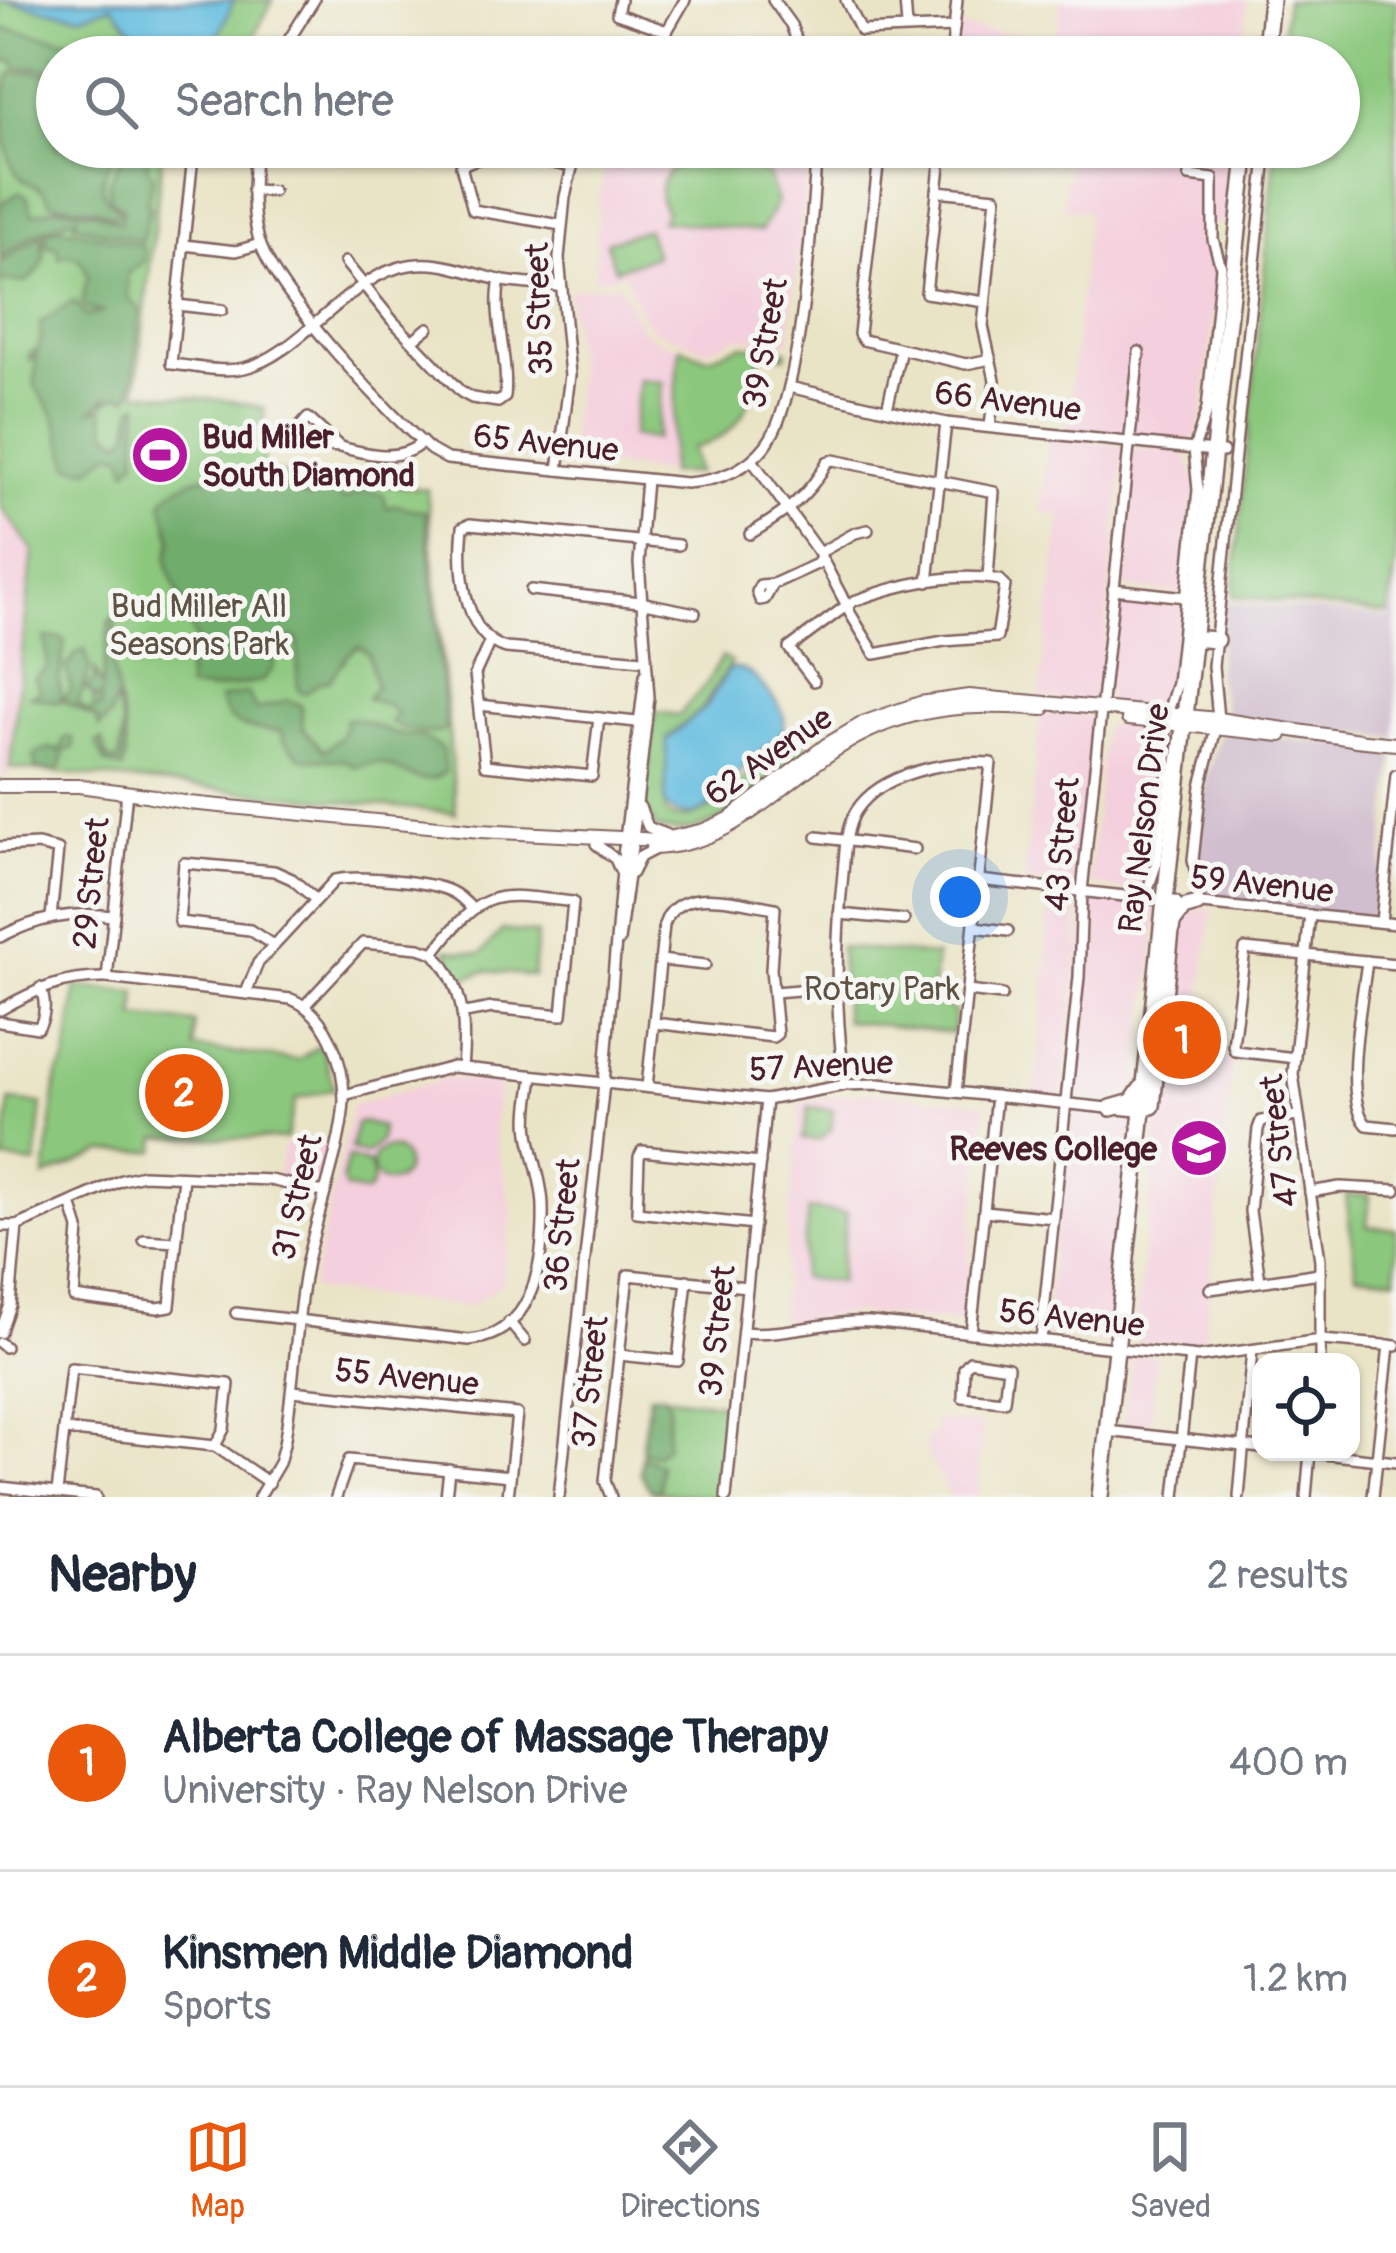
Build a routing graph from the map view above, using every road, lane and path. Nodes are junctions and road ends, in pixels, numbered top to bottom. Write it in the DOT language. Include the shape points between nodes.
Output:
graph roads {
  1 [pos="314,0"];
  2 [pos="620,0"];
  3 [pos="686,0"];
  4 [pos="773,0"];
  5 [pos="846,0"];
  6 [pos="904,0"];
  7 [pos="957,0"];
  8 [pos="1267,0"];
  9 [pos="907,27"];
  10 [pos="954,27"];
  11 [pos="291,36"];
  12 [pos="795,36"];
  13 [pos="953,36"];
  14 [pos="1263,36"];
  15 [pos="192,168"];
  16 [pos="255,168"];
  17 [pos="463,168"];
  18 [pos="572,168"];
  19 [pos="815,168"];
  20 [pos="878,168"];
  21 [pos="939,168"];
  22 [pos="1190,168"];
  23 [pos="1247,168"];
  24 [pos="1265,168"];
  25 [pos="253,190"];
  26 [pos="273,191"];
  27 [pos="937,191"];
  28 [pos="561,225"];
  29 [pos="260,244"];
  30 [pos="184,245"];
  31 [pos="344,262"];
  32 [pos="500,280"];
  33 [pos="362,285"];
  34 [pos="559,286"];
  35 [pos="985,302"];
  36 [pos="177,304"];
  37 [pos="222,310"];
  38 [pos="315,324"];
  39 [pos="428,328"];
  40 [pos="413,340"];
  41 [pos="901,349"];
  42 [pos="1139,352"];
  43 [pos="991,359"];
  44 [pos="789,387"];
  45 [pos="887,409"];
  46 [pos="946,423"];
  47 [pos="990,428"];
  48 [pos="422,442"];
  49 [pos="1129,442"];
  50 [pos="340,448"];
  51 [pos="1194,449"];
  52 [pos="1219,452"];
  53 [pos="752,460"];
  54 [pos="558,470"];
  55 [pos="646,480"];
  56 [pos="937,484"];
  57 [pos="788,511"];
  58 [pos="868,530"];
  59 [pos="750,534"];
  60 [pos="640,542"];
  61 [pos="677,545"];
  62 [pos="820,557"];
  63 [pos="988,578"];
  64 [pos="928,582"];
  65 [pos="773,584"];
  66 [pos="531,590"];
  67 [pos="1113,590"];
  68 [pos="1186,597"];
  69 [pos="640,602"];
  70 [pos="847,606"];
  71 [pos="695,613"];
  72 [pos="1210,639"];
  73 [pos="489,643"];
  74 [pos="644,669"];
  75 [pos="659,670"];
  76 [pos="814,681"];
  77 [pos="479,705"];
  78 [pos="1101,712"];
  79 [pos="599,718"];
  80 [pos="1166,719"];
  81 [pos="1190,721"];
  82 [pos="642,723"];
  83 [pos="1217,724"];
  84 [pos="1396,745"];
  85 [pos="924,770"];
  86 [pos="1396,775"];
  87 [pos="928,782"];
  88 [pos="0,787"];
  89 [pos="639,790"];
  90 [pos="127,793"];
  91 [pos="629,804"];
  92 [pos="677,837"];
  93 [pos="818,838"];
  94 [pos="595,840"];
  95 [pos="846,841"];
  96 [pos="629,843"];
  97 [pos="0,847"];
  98 [pos="657,848"];
  99 [pos="915,849"];
  100 [pos="624,879"];
  101 [pos="979,880"];
  102 [pos="1082,891"];
  103 [pos="318,896"];
  104 [pos="1145,898"];
  105 [pos="1170,901"];
  106 [pos="1197,904"];
  107 [pos="472,909"];
  108 [pos="839,914"];
  109 [pos="1310,915"];
  110 [pos="114,916"];
  111 [pos="51,917"];
  112 [pos="904,920"];
  113 [pos="1381,922"];
  114 [pos="1396,924"];
  115 [pos="974,927"];
  116 [pos="1172,927"];
  117 [pos="1008,931"];
  118 [pos="0,938"];
  119 [pos="273,945"];
  120 [pos="434,953"];
  121 [pos="1306,955"];
  122 [pos="660,961"];
  123 [pos="1367,961"];
  124 [pos="1396,964"];
  125 [pos="705,965"];
  126 [pos="107,978"];
  127 [pos="835,987"];
  128 [pos="40,988"];
  129 [pos="967,991"];
  130 [pos="774,992"];
  131 [pos="246,993"];
  132 [pos="1002,995"];
  133 [pos="305,1005"];
  134 [pos="0,1010"];
  135 [pos="465,1013"];
  136 [pos="0,1022"];
  137 [pos="654,1023"];
  138 [pos="1295,1058"];
  139 [pos="462,1068"];
  140 [pos="533,1076"];
  141 [pos="1144,1080"];
  142 [pos="604,1083"];
  143 [pos="845,1085"];
  144 [pos="647,1087"];
  145 [pos="956,1092"];
  146 [pos="344,1095"];
  147 [pos="996,1096"];
  148 [pos="766,1100"];
  149 [pos="1066,1104"];
  150 [pos="1111,1108"];
  151 [pos="1146,1112"];
  152 [pos="1298,1116"];
  153 [pos="1396,1127"];
  154 [pos="760,1163"];
  155 [pos="183,1177"];
  156 [pos="1396,1190"];
  157 [pos="323,1192"];
  158 [pos="1310,1192"];
  159 [pos="71,1203"];
  160 [pos="984,1211"];
  161 [pos="1054,1219"];
  162 [pos="754,1225"];
  163 [pos="0,1226"];
  164 [pos="17,1226"];
  165 [pos="144,1240"];
  166 [pos="176,1242"];
  167 [pos="1321,1273"];
  168 [pos="687,1280"];
  169 [pos="1260,1281"];
  170 [pos="747,1286"];
  171 [pos="1210,1288"];
  172 [pos="236,1313"];
  173 [pos="509,1322"];
  174 [pos="299,1323"];
  175 [pos="0,1333"];
  176 [pos="743,1333"];
  177 [pos="971,1333"];
  178 [pos="991,1335"];
  179 [pos="1041,1340"];
  180 [pos="1321,1340"];
  181 [pos="525,1341"];
  182 [pos="1393,1346"];
  183 [pos="1120,1349"];
  184 [pos="1252,1350"];
  185 [pos="1320,1353"];
  186 [pos="619,1355"];
  187 [pos="1190,1356"];
  188 [pos="988,1363"];
  189 [pos="292,1391"];
  190 [pos="64,1430"];
  191 [pos="1112,1432"];
  192 [pos="1181,1439"];
  193 [pos="215,1446"];
  194 [pos="1244,1446"];
  195 [pos="1252,1447"];
  196 [pos="1360,1458"];
  197 [pos="1377,1460"];
  198 [pos="1308,1461"];
  199 [pos="1396,1462"];
  200 [pos="449,1469"];
  201 [pos="511,1476"];
  202 [pos="268,1484"];
  203 [pos="0,1487"];
  204 [pos="57,1492"];
  205 [pos="96,1497"];
  206 [pos="259,1497"];
  207 [pos="336,1497"];
  208 [pos="446,1497"];
  209 [pos="508,1497"];
  210 [pos="559,1497"];
  211 [pos="611,1497"];
  212 [pos="726,1497"];
  213 [pos="1100,1497"];
  214 [pos="1110,1497"];
  215 [pos="1175,1497"];
  216 [pos="1239,1497"];
  217 [pos="1306,1497"];
  218 [pos="1373,1497"];
  1 -- 11 [label="street"];
  2 -- 3 [label="street" via="617,14 668,31"];
  4 -- 12 [label="street"];
  5 -- 9 [label="street" via="861,31"];
  6 -- 9 [label="street"];
  7 -- 10 [label="street"];
  8 -- 14 [label="highway"];
  9 -- 10 [label="street"];
  10 -- 13 [label="street"];
  15 -- 30 [label="street"];
  16 -- 25 [label="street"];
  17 -- 28 [label="street" via="473,209"];
  18 -- 28 [label="street, 35 Street"];
  19 -- 44 [label="street, 39 Street"];
  20 -- 41 [label="street" via="859,334"];
  21 -- 27 [label="street"];
  22 -- 51 [label="street" via="1189,176 1213,179 1221,267 1207,409"];
  23 -- 52 [label="highway, Ray Nelson Drive"];
  24 -- 72 [label="street"];
  25 -- 26 [label="street"];
  25 -- 29 [label="street"];
  27 -- 35 [label="street" via="926,292"];
  27 -- 35 [label="street" via="996,197"];
  28 -- 34 [label="street, 35 Street"];
  29 -- 30 [label="street" via="236,251"];
  29 -- 38 [label="street"];
  30 -- 36 [label="street"];
  31 -- 33 [label="street"];
  32 -- 33 [label="street" via="423,263"];
  32 -- 34 [label="street"];
  32 -- 40 [label="street" via="502,400 467,396"];
  33 -- 38 [label="street"];
  33 -- 40 [label="street"];
  34 -- 54 [label="street, 35 Street" via="570,375"];
  35 -- 43 [label="street"];
  36 -- 37 [label="street"];
  36 -- 38 [label="street" via="171,364 251,366"];
  38 -- 48 [label="street, 65 Avenue"];
  39 -- 40 [label="street"];
  41 -- 43 [label="street" via="966,364"];
  41 -- 45 [label="street"];
  42 -- 49 [label="street, 43 Street"];
  43 -- 47 [label="street"];
  44 -- 45 [label="street, 66 Avenue"];
  44 -- 53 [label="street, 39 Street" via="773,434"];
  45 -- 46 [label="street, 66 Avenue"];
  46 -- 47 [label="street, 66 Avenue"];
  46 -- 56 [label="street"];
  47 -- 49 [label="street, 66 Avenue"];
  48 -- 50 [label="street" via="404,455"];
  48 -- 54 [label="street, 65 Avenue" via="447,459"];
  49 -- 51 [label="street, 66 Avenue"];
  49 -- 67 [label="street, 43 Street"];
  50 -- 50 [label="street" via="315,422 302,421 302,444"];
  51 -- 52 [label="street, 66 Avenue"];
  51 -- 68 [label="street"];
  52 -- 72 [label="highway, Ray Nelson Drive"];
  52 -- 81 [label="highway, Ray Nelson Drive"];
  53 -- 55 [label="street, 65 Avenue" via="707,481"];
  53 -- 57 [label="street"];
  54 -- 55 [label="street, 65 Avenue"];
  55 -- 60 [label="street, 36 Street"];
  56 -- 57 [label="street" via="833,460"];
  56 -- 63 [label="street" via="994,492"];
  56 -- 64 [label="street"];
  57 -- 59 [label="street"];
  57 -- 62 [label="street"];
  58 -- 62 [label="street"];
  60 -- 61 [label="street"];
  60 -- 69 [label="street, 36 Street"];
  60 -- 73 [label="street" via="463,527 470,615"];
  62 -- 65 [label="street"];
  62 -- 70 [label="street"];
  63 -- 64 [label="street"];
  63 -- 70 [label="street" via="1005,586 994,639 883,655"];
  64 -- 70 [label="street"];
  66 -- 69 [label="street"];
  67 -- 68 [label="street"];
  67 -- 78 [label="street, 43 Street"];
  68 -- 80 [label="street"];
  69 -- 71 [label="street"];
  69 -- 74 [label="street, 36 Street"];
  70 -- 76 [label="street" via="789,648"];
  72 -- 81 [label="highway, Ray Nelson Drive"];
  72 -- 83 [label="street"];
  73 -- 74 [label="street"];
  73 -- 77 [label="street" via="476,670"];
  74 -- 75 [label="street"];
  74 -- 82 [label="street, 36 Street"];
  77 -- 79 [label="street"];
  77 -- 79 [label="street" via="485,765 583,777 592,776"];
  78 -- 80 [label="main road, 62 Avenue"];
  78 -- 92 [label="main road, 62 Avenue" via="988,695 905,707 840,736 729,819"];
  78 -- 98 [label="main road, 62 Avenue" via="978,704 913,714 840,746 727,830"];
  78 -- 102 [label="street, 43 Street"];
  79 -- 82 [label="street"];
  80 -- 81 [label="main road, 62 Avenue"];
  80 -- 104 [label="street" via="1158,858"];
  81 -- 83 [label="main road, 62 Avenue"];
  81 -- 105 [label="highway, Ray Nelson Drive"];
  82 -- 89 [label="street, 36 Street"];
  82 -- 91 [label="street, 36 Street"];
  83 -- 84 [label="main road, 62 Avenue"];
  83 -- 106 [label="street" via="1201,786"];
  85 -- 87 [label="street"];
  85 -- 95 [label="street" via="864,800"];
  85 -- 101 [label="street" via="991,763"];
  86 -- 113 [label="street"];
  88 -- 90 [label="main road"];
  89 -- 92 [label="street" via="642,820"];
  89 -- 96 [label="street, 36 Street"];
  90 -- 94 [label="main road"];
  90 -- 110 [label="street, 29 Street"];
  91 -- 94 [label="street" via="620,825"];
  91 -- 96 [label="street, 36 Street"];
  92 -- 96 [label="main road, 62 Avenue"];
  93 -- 95 [label="street"];
  94 -- 96 [label="main road"];
  94 -- 100 [label="street"];
  95 -- 99 [label="street"];
  95 -- 108 [label="street"];
  96 -- 98 [label="main road, 62 Avenue"];
  96 -- 100 [label="street, 36 Street"];
  97 -- 111 [label="street" via="58,850"];
  98 -- 100 [label="street"];
  100 -- 142 [label="street, 36 Street"];
  101 -- 102 [label="street, 59 Avenue"];
  101 -- 115 [label="street"];
  102 -- 104 [label="street, 59 Avenue"];
  102 -- 149 [label="street, 43 Street"];
  103 -- 107 [label="street" via="335,880 352,878 442,888"];
  103 -- 119 [label="street"];
  103 -- 119 [label="street" via="274,871 187,861 179,922 250,931"];
  104 -- 105 [label="street, 59 Avenue"];
  105 -- 106 [label="street, 59 Avenue"];
  105 -- 116 [label="highway, Ray Nelson Drive"];
  105 -- 141 [label="highway, Ray Nelson Drive"];
  106 -- 109 [label="street, 59 Avenue"];
  106 -- 116 [label="highway" via="1180,910"];
  107 -- 120 [label="street"];
  107 -- 135 [label="street" via="501,895 574,902 562,1015"];
  108 -- 112 [label="street"];
  108 -- 127 [label="street"];
  109 -- 113 [label="street, 59 Avenue"];
  109 -- 121 [label="street, 47 Street"];
  110 -- 111 [label="street"];
  110 -- 126 [label="street, 29 Street"];
  111 -- 118 [label="street"];
  113 -- 114 [label="street, 59 Avenue"];
  115 -- 117 [label="street"];
  115 -- 129 [label="street"];
  116 -- 151 [label="highway, Ray Nelson Drive"];
  119 -- 131 [label="street"];
  120 -- 133 [label="street" via="357,946"];
  120 -- 135 [label="street"];
  121 -- 123 [label="street"];
  121 -- 138 [label="street, 47 Street"];
  121 -- 138 [label="street" via="1245,949 1235,1051"];
  122 -- 125 [label="street"];
  122 -- 130 [label="street" via="666,916 685,899 771,907"];
  122 -- 137 [label="street"];
  123 -- 124 [label="street"];
  123 -- 153 [label="street" via="1354,1078 1360,1118"];
  126 -- 128 [label="street"];
  126 -- 131 [label="street"];
  127 -- 130 [label="street"];
  127 -- 143 [label="street"];
  128 -- 134 [label="street"];
  128 -- 136 [label="street" via="40,1026"];
  129 -- 132 [label="street"];
  129 -- 145 [label="street"];
  130 -- 137 [label="street" via="773,1037"];
  131 -- 133 [label="street"];
  133 -- 146 [label="street, 31 Street" via="326,1029"];
  135 -- 139 [label="street"];
  137 -- 144 [label="street"];
  138 -- 152 [label="street, 47 Street"];
  139 -- 140 [label="street, 57 Avenue"];
  139 -- 146 [label="street, 57 Avenue"];
  140 -- 142 [label="street, 57 Avenue"];
  140 -- 173 [label="street" via="528,1130 539,1147 544,1208 531,1300"];
  141 -- 150 [label="highway" via="1132,1102"];
  141 -- 151 [label="highway, Ray Nelson Drive"];
  142 -- 144 [label="street, 57 Avenue"];
  142 -- 210 [label="street, 36 Street"];
  143 -- 145 [label="street, 57 Avenue"];
  143 -- 148 [label="street, 57 Avenue"];
  144 -- 148 [label="street, 57 Avenue"];
  145 -- 147 [label="street, 57 Avenue"];
  146 -- 157 [label="street, 31 Street"];
  147 -- 149 [label="street, 57 Avenue"];
  147 -- 160 [label="street"];
  148 -- 154 [label="street, 39 Street"];
  149 -- 150 [label="street, 57 Avenue"];
  149 -- 161 [label="street, 43 Street"];
  150 -- 151 [label="street, 57 Avenue"];
  151 -- 183 [label="highway, Ray Nelson Drive"];
  152 -- 158 [label="street, 47 Street"];
  152 -- 169 [label="street" via="1268,1119 1258,1129 1250,1211"];
  154 -- 162 [label="street, 39 Street"];
  154 -- 162 [label="street" via="642,1151 634,1203 637,1212"];
  155 -- 157 [label="street" via="270,1180"];
  155 -- 159 [label="street" via="133,1177"];
  155 -- 166 [label="street"];
  156 -- 158 [label="street"];
  157 -- 174 [label="street, 31 Street"];
  158 -- 167 [label="street, 47 Street"];
  159 -- 164 [label="street"];
  159 -- 166 [label="street" via="79,1228 74,1297 170,1306"];
  160 -- 161 [label="street"];
  160 -- 177 [label="street"];
  161 -- 179 [label="street, 43 Street"];
  162 -- 170 [label="street, 39 Street"];
  163 -- 164 [label="street"];
  164 -- 175 [label="street"];
  165 -- 166 [label="street"];
  167 -- 169 [label="street"];
  167 -- 180 [label="street, 47 Street"];
  168 -- 170 [label="street"];
  168 -- 186 [label="street, 37 Street" via="632,1274"];
  168 -- 186 [label="street" via="678,1361"];
  169 -- 171 [label="street"];
  170 -- 176 [label="street, 39 Street"];
  172 -- 174 [label="street"];
  173 -- 174 [label="street" via="469,1340"];
  173 -- 181 [label="street"];
  174 -- 189 [label="street, 31 Street"];
  176 -- 177 [label="street, 56 Avenue" via="853,1321"];
  176 -- 212 [label="street, 39 Street"];
  177 -- 178 [label="street, 56 Avenue"];
  178 -- 179 [label="street, 56 Avenue"];
  178 -- 188 [label="street"];
  179 -- 183 [label="street, 56 Avenue"];
  180 -- 182 [label="street, 56 Avenue"];
  180 -- 184 [label="street, 56 Avenue"];
  180 -- 185 [label="street, 47 Street"];
  182 -- 197 [label="street"];
  183 -- 187 [label="street, 56 Avenue"];
  183 -- 191 [label="highway, Ray Nelson Drive"];
  184 -- 187 [label="street, 56 Avenue"];
  184 -- 194 [label="street"];
  186 -- 211 [label="street, 37 Street" via="604,1486"];
  187 -- 192 [label="street"];
  188 -- 188 [label="street" via="965,1365 965,1400 1004,1401 1009,1370"];
  189 -- 201 [label="street, 55 Avenue" via="517,1414"];
  189 -- 202 [label="street, 31 Street"];
  190 -- 193 [label="street"];
  190 -- 193 [label="street" via="71,1368 229,1384"];
  190 -- 204 [label="street"];
  191 -- 192 [label="street"];
  191 -- 213 [label="highway, Ray Nelson Drive"];
  191 -- 214 [label="highway, Ray Nelson Drive"];
  192 -- 194 [label="street"];
  192 -- 215 [label="street"];
  193 -- 202 [label="street"];
  194 -- 195 [label="street"];
  194 -- 216 [label="street"];
  196 -- 197 [label="street"];
  197 -- 199 [label="street"];
  197 -- 218 [label="street"];
  198 -- 217 [label="street"];
  200 -- 201 [label="street"];
  200 -- 207 [label="street" via="349,1460"];
  200 -- 208 [label="street"];
  201 -- 209 [label="street"];
  202 -- 206 [label="street, 31 Street"];
  203 -- 204 [label="street"];
  204 -- 205 [label="street"];
}
